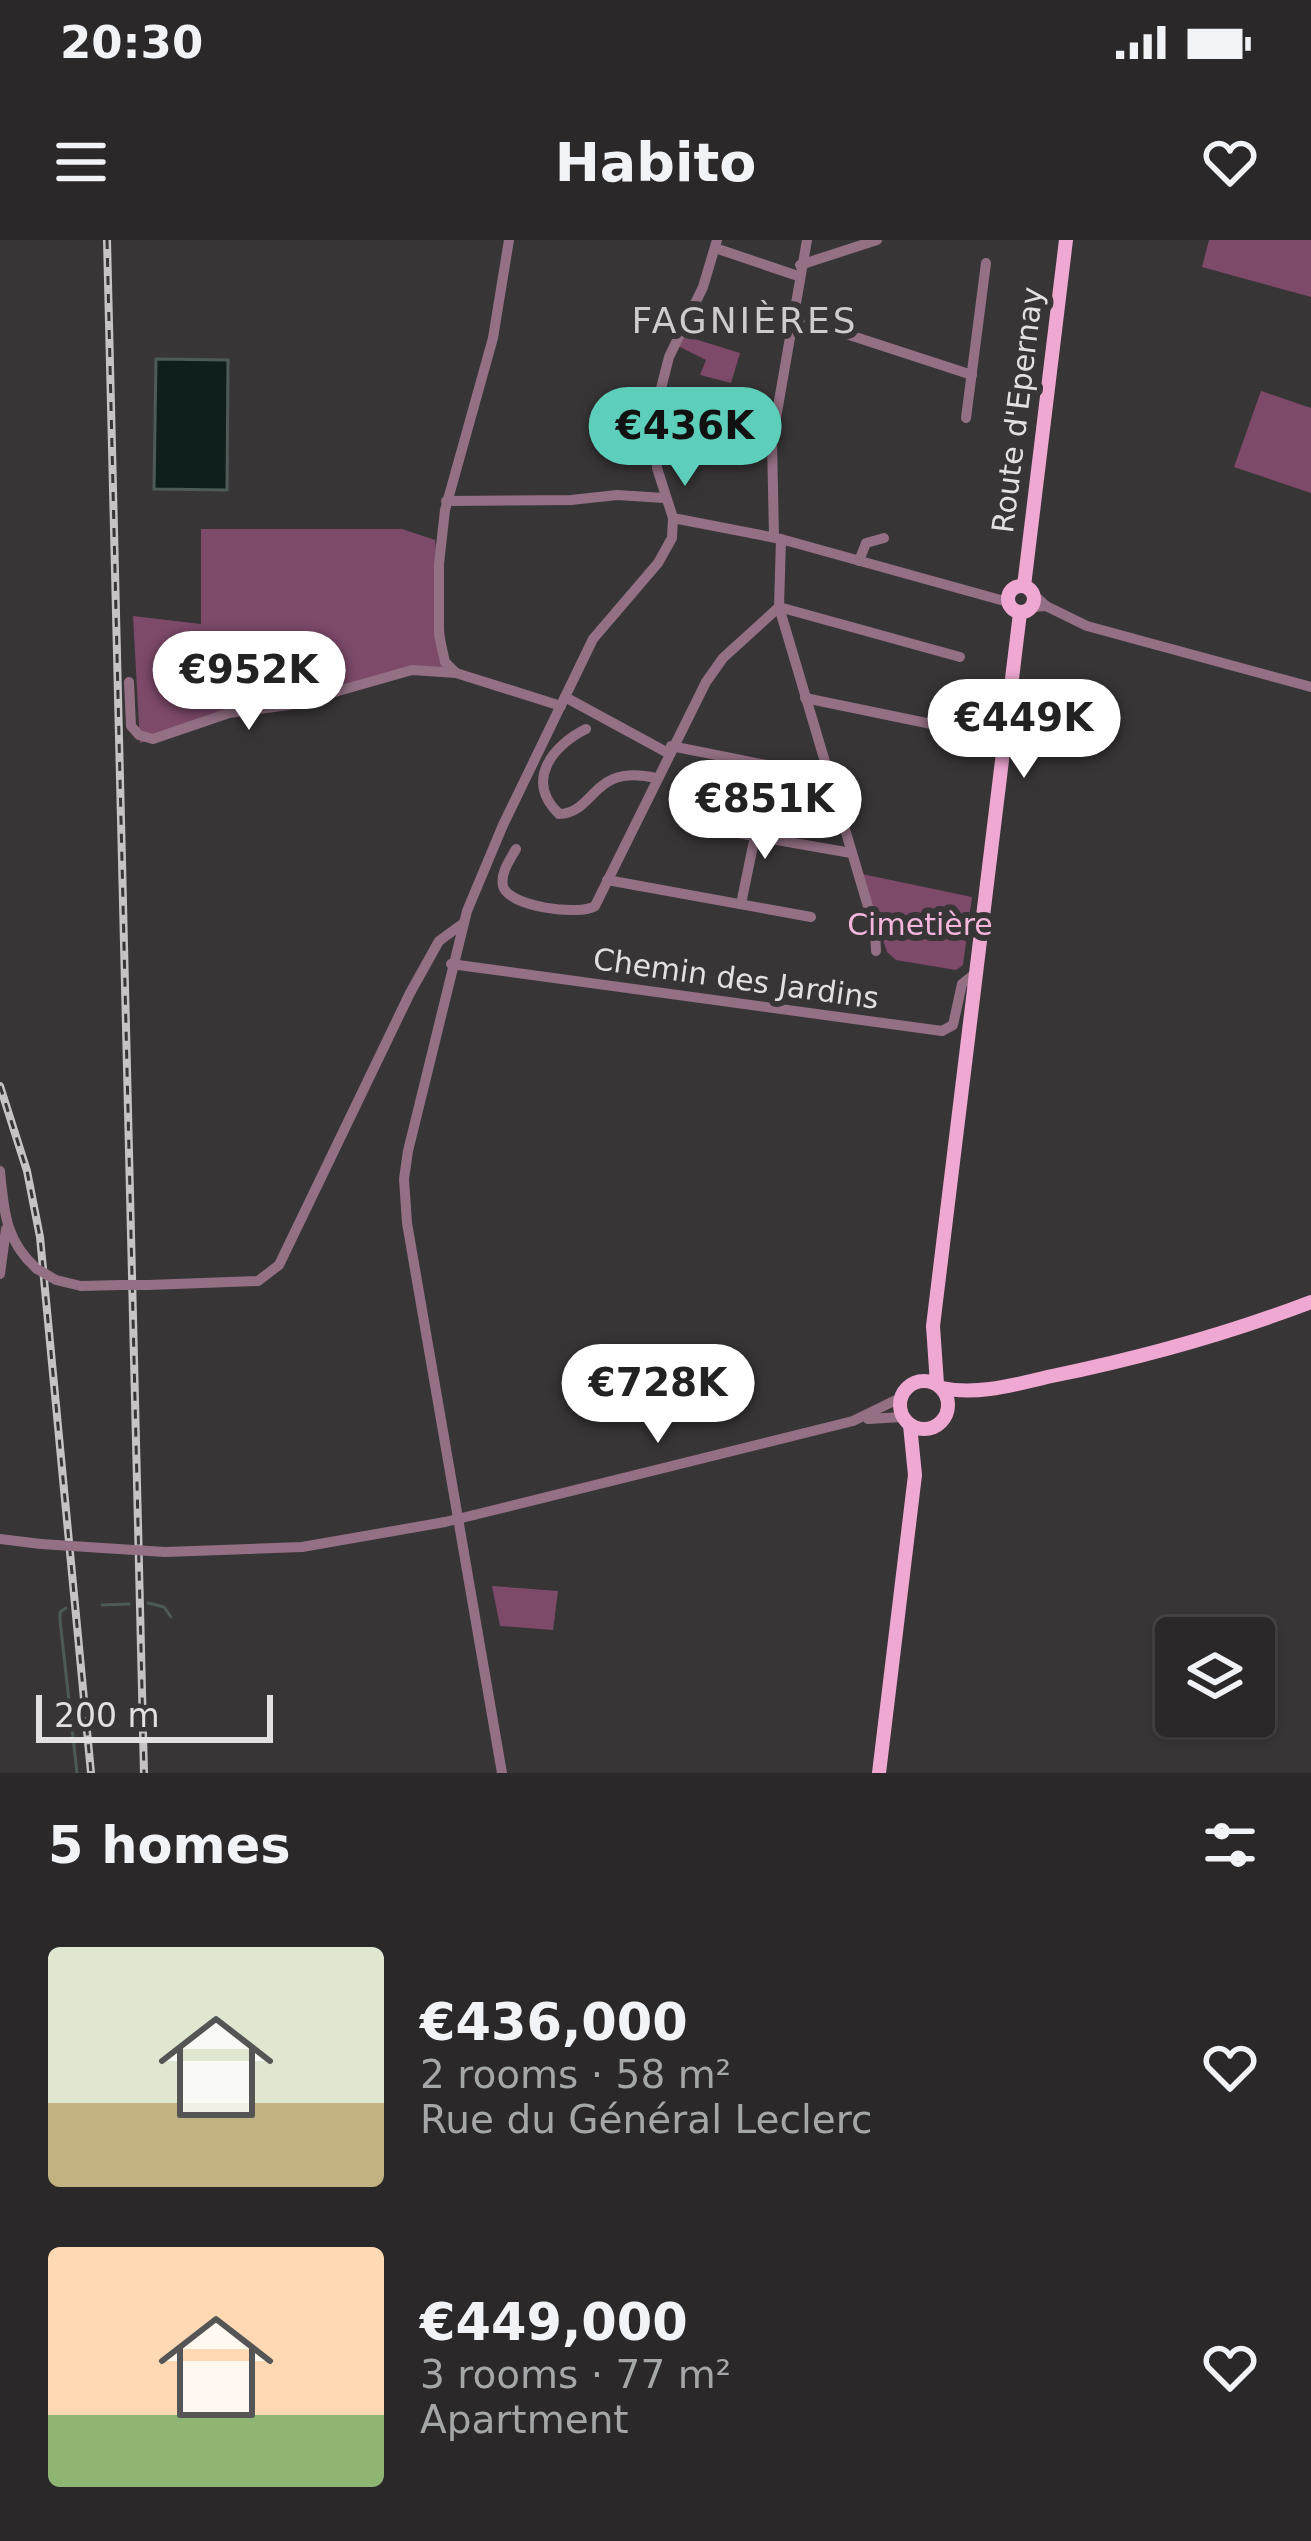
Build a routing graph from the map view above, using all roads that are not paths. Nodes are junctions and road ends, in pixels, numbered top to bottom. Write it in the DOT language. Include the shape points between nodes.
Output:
graph roads {
  1 [pos="509,240"];
  2 [pos="807,240"];
  3 [pos="877,240"];
  4 [pos="1066,240"];
  5 [pos="716,244"];
  6 [pos="986,262"];
  7 [pos="799,271"];
  8 [pos="790,316"];
  9 [pos="972,375"];
  10 [pos="656,409"];
  11 [pos="966,418"];
  12 [pos="772,441"];
  13 [pos="664,498"];
  14 [pos="446,501"];
  15 [pos="673,518"];
  16 [pos="778,538"];
  17 [pos="884,538"];
  18 [pos="859,561"];
  19 [pos="1027,601"];
  20 [pos="779,607"];
  21 [pos="960,657"];
  22 [pos="456,673"];
  23 [pos="129,682"];
  24 [pos="1311,687"];
  25 [pos="805,698"];
  26 [pos="563,701"];
  27 [pos="941,726"];
  28 [pos="586,729"];
  29 [pos="669,750"];
  30 [pos="827,777"];
  31 [pos="656,778"];
  32 [pos="686,824"];
  33 [pos="754,836"];
  34 [pos="516,849"];
  35 [pos="851,853"];
  36 [pos="608,880"];
  37 [pos="741,904"];
  38 [pos="811,917"];
  39 [pos="461,925"];
  40 [pos="876,951"];
  41 [pos="452,964"];
  42 [pos="976,973"];
  43 [pos="0,1171"];
  44 [pos="6,1226"];
  45 [pos="0,1274"];
  46 [pos="1311,1302"];
  47 [pos="933,1325"];
  48 [pos="913,1382"];
  49 [pos="939,1386"];
  50 [pos="991,1389"];
  51 [pos="900,1398"];
  52 [pos="947,1411"];
  53 [pos="853,1421"];
  54 [pos="906,1421"];
  55 [pos="934,1427"];
  56 [pos="915,1475"];
  57 [pos="3,1538"];
  58 [pos="500,1773"];
  59 [pos="879,1773"];
  1 -- 14 [label="street" via="494,338"];
  2 -- 7 [label="street"];
  3 -- 7 [label="street"];
  4 -- 19 [label="main road, Route d'Epernay"];
  5 -- 7 [label="street"];
  5 -- 10 [label="street"];
  6 -- 9 [label="street"];
  7 -- 8 [label="street"];
  8 -- 9 [label="street"];
  8 -- 12 [label="street"];
  9 -- 11 [label="street"];
  10 -- 12 [label="street"];
  10 -- 13 [label="street"];
  12 -- 16 [label="street"];
  13 -- 14 [label="street"];
  13 -- 15 [label="street"];
  14 -- 22 [label="street" via="441,648"];
  15 -- 16 [label="street"];
  15 -- 26 [label="street" via="664,555 598,631"];
  16 -- 18 [label="street"];
  16 -- 20 [label="street"];
  17 -- 18 [label="street" via="866,543"];
  18 -- 19 [label="street"];
  19 -- 24 [label="street" via="1087,626"];
  19 -- 42 [label="main road, Route d'Epernay"];
  20 -- 21 [label="street"];
  20 -- 25 [label="street"];
  20 -- 29 [label="street" via="713,670"];
  22 -- 23 [label="street" via="403,672 153,739 131,726"];
  22 -- 26 [label="street"];
  25 -- 27 [label="street"];
  25 -- 30 [label="street"];
  26 -- 29 [label="street"];
  26 -- 39 [label="street"];
  28 -- 31 [label="street" via="558,745 545,766 543,787 555,811 572,812 616,776"];
  29 -- 30 [label="street"];
  29 -- 31 [label="street"];
  30 -- 35 [label="street"];
  31 -- 36 [label="street"];
  32 -- 33 [label="street"];
  33 -- 35 [label="street"];
  33 -- 37 [label="street"];
  34 -- 36 [label="street" via="502,879 514,901 586,911"];
  35 -- 40 [label="street"];
  36 -- 37 [label="street"];
  37 -- 38 [label="street"];
  39 -- 41 [label="street"];
  39 -- 44 [label="street, bridge" via="439,941 410,993 274,1272 258,1281 81,1286 37,1269"];
  41 -- 42 [label="street, Chemin des Jardins" via="942,1031 955,1020 962,984"];
  41 -- 58 [label="street" via="404,1192"];
  42 -- 47 [label="main road, Route d'Epernay"];
  43 -- 44 [label="street"];
  44 -- 45 [label="street"];
  46 -- 50 [label="main road" via="1178,1347"];
  47 -- 48 [label="main road"];
  47 -- 49 [label="main road"];
  48 -- 49 [label="main road"];
  48 -- 51 [label="main road"];
  49 -- 50 [label="main road"];
  49 -- 52 [label="main road"];
  50 -- 52 [label="main road"];
  51 -- 53 [label="street"];
  51 -- 54 [label="main road"];
  52 -- 55 [label="main road"];
  53 -- 54 [label="street"];
  53 -- 57 [label="street, bridge" via="445,1522 302,1547 165,1552"];
  54 -- 55 [label="main road"];
  54 -- 56 [label="main road"];
  55 -- 56 [label="main road"];
  56 -- 59 [label="main road"];
}
